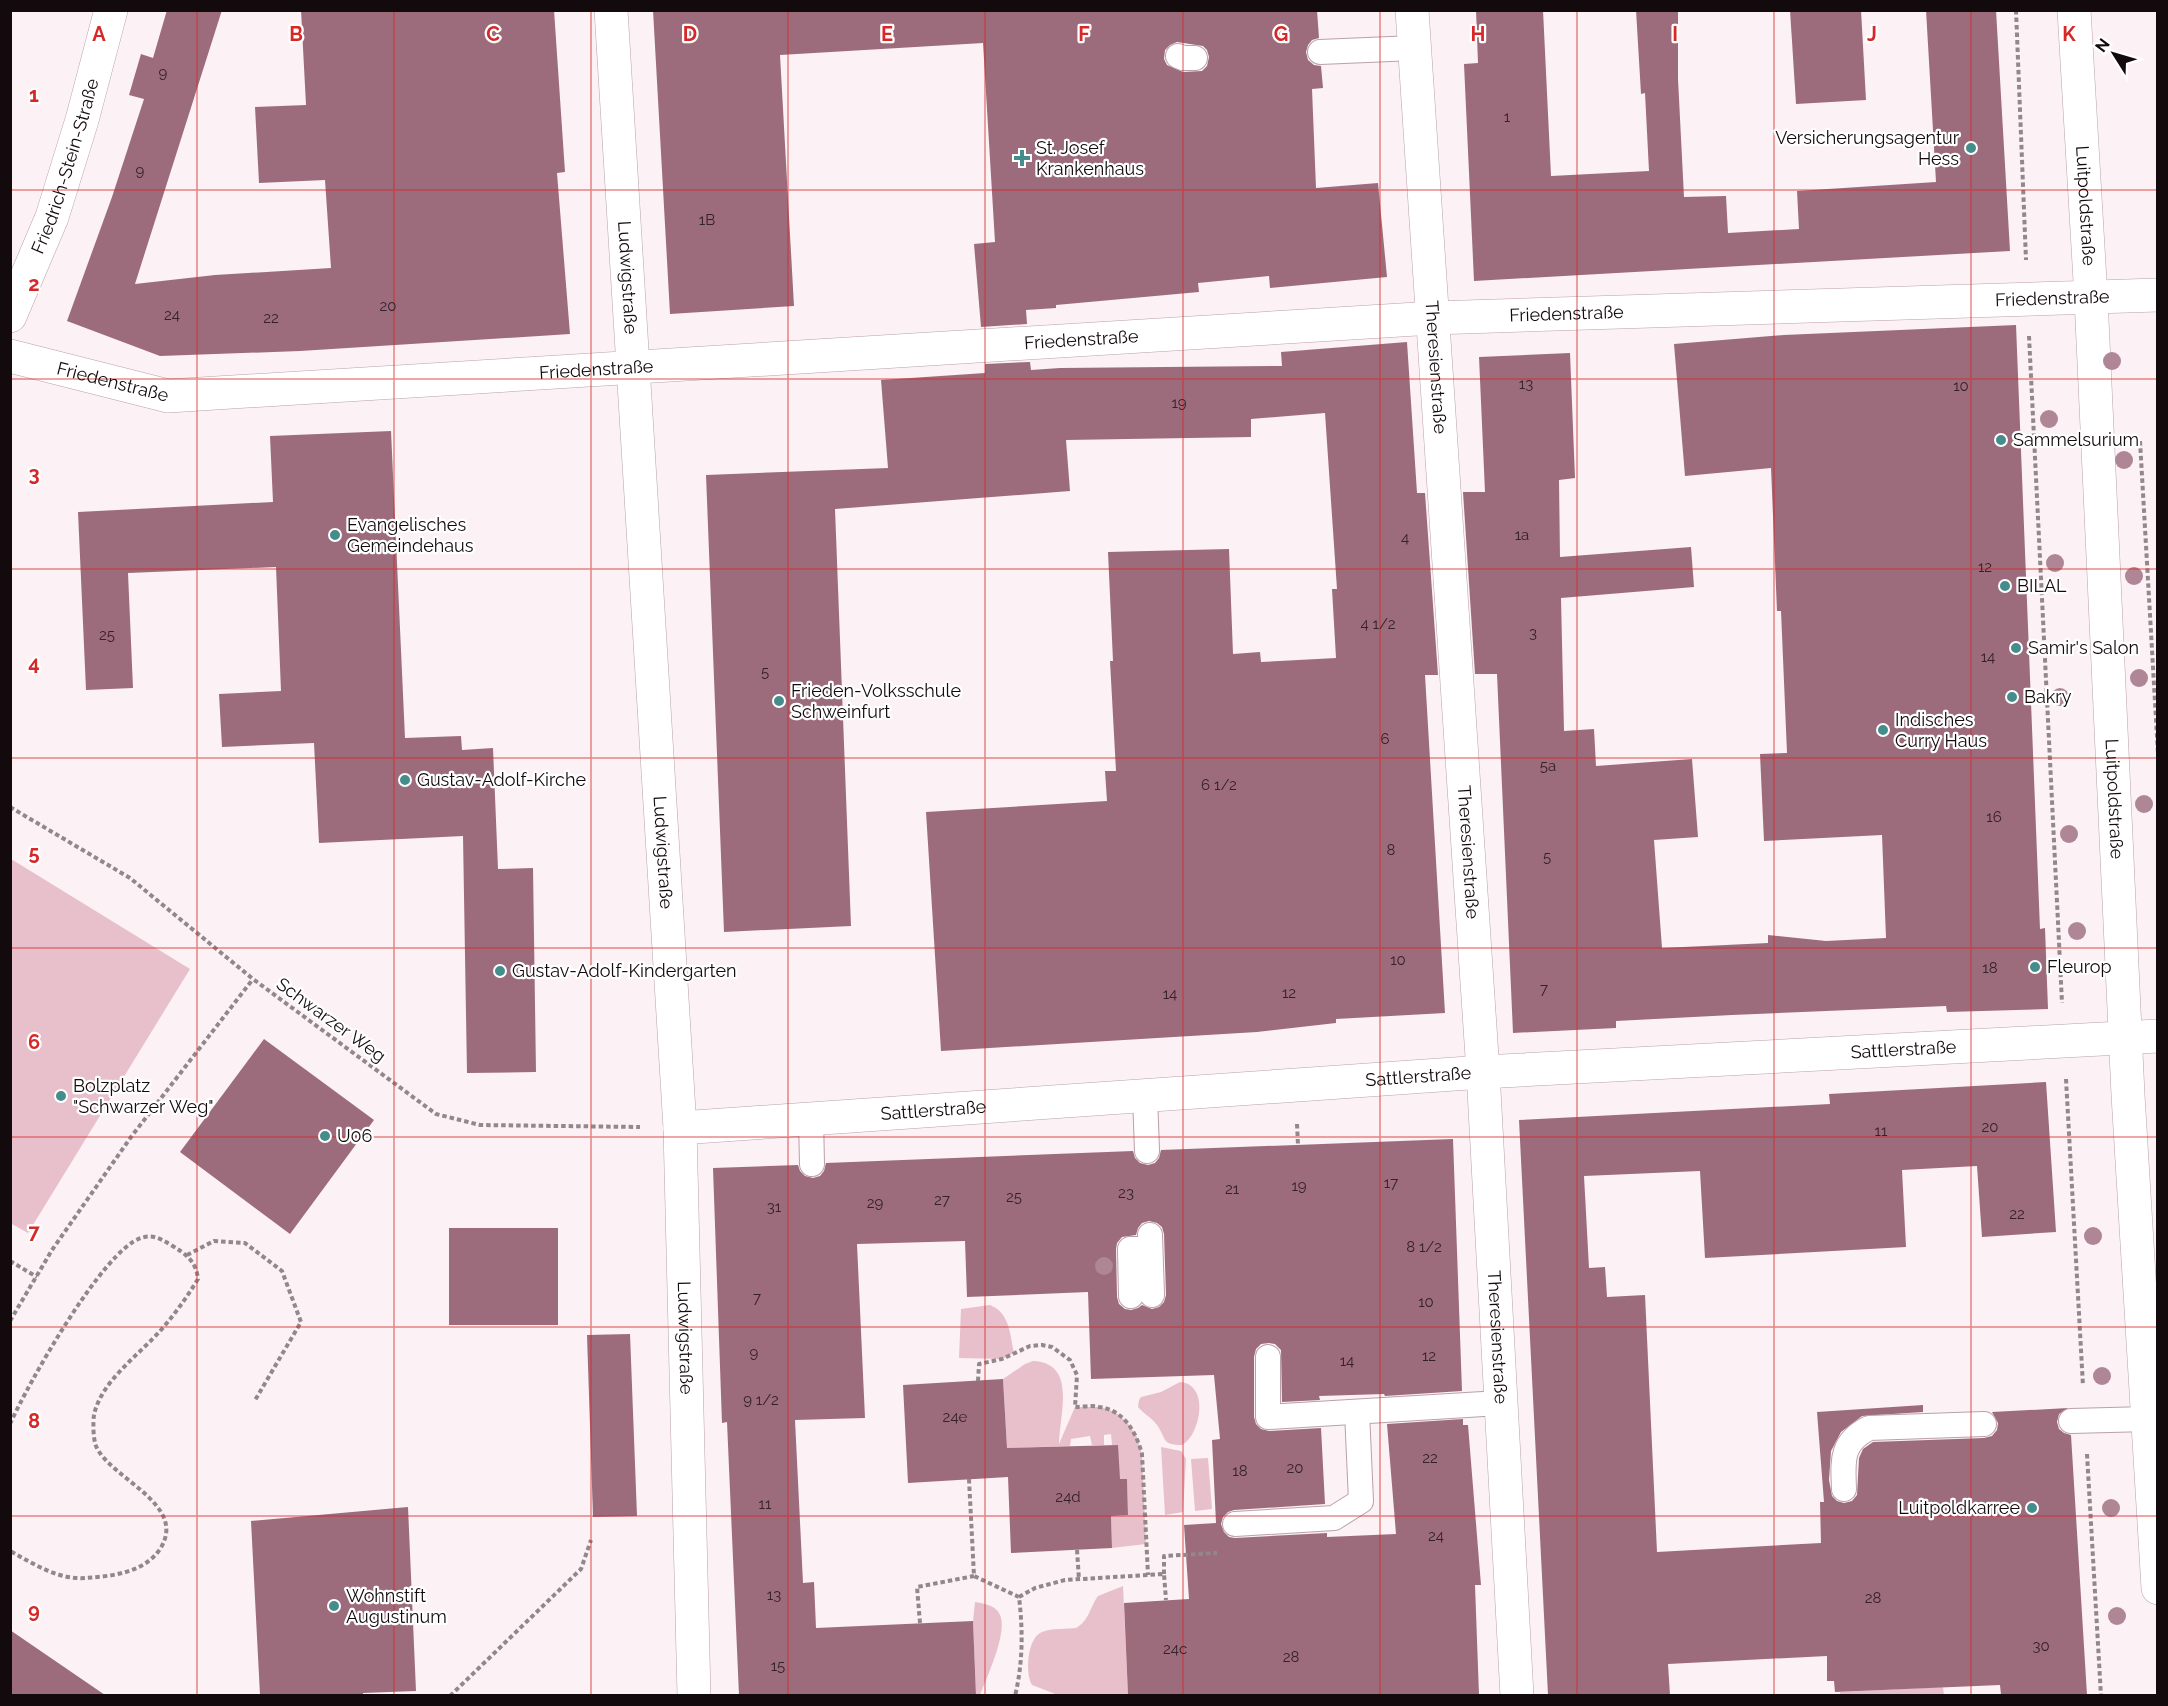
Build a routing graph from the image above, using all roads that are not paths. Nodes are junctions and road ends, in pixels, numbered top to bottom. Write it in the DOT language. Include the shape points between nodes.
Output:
graph roads {
  1 [pos="111,10"];
  2 [pos="611,10"];
  3 [pos="1412,10"];
  4 [pos="2074,10"];
  5 [pos="1414,48"];
  6 [pos="1320,52"];
  7 [pos="2157,295"];
  8 [pos="2091,298"];
  9 [pos="10,316"];
  10 [pos="1433,318"];
  11 [pos="10,356"];
  12 [pos="632,367"];
  13 [pos="2142,1037"];
  14 [pos="1483,1072"];
  15 [pos="1144,1095"];
  16 [pos="811,1118"];
  17 [pos="680,1128"];
  18 [pos="1147,1151"];
  19 [pos="812,1164"];
  20 [pos="1150,1241"];
  21 [pos="1141,1296"];
  22 [pos="1268,1357"];
  23 [pos="1500,1403"];
  24 [pos="1357,1412"];
  25 [pos="2148,1419"];
  26 [pos="2078,1421"];
  27 [pos="1984,1424"];
  28 [pos="1844,1489"];
  29 [pos="1235,1524"];
  30 [pos="2157,1588"];
  31 [pos="694,1695"];
  32 [pos="1517,1695"];
  1 -- 9 [label="street, Friedrich-Stein-Straße" via="52,217"];
  2 -- 12 [label="street, Ludwigstraße"];
  3 -- 5 [label="street, Theresienstraße"];
  4 -- 8 [label="street, Luitpoldstraße"];
  5 -- 6 [label="lane"];
  5 -- 10 [label="street, Theresienstraße"];
  7 -- 8 [label="street, Friedenstraße"];
  8 -- 10 [label="street, Friedenstraße"];
  8 -- 13 [label="street, Luitpoldstraße"];
  10 -- 12 [label="street, Friedenstraße"];
  10 -- 14 [label="street, Theresienstraße"];
  11 -- 12 [label="street, Friedenstraße" via="168,396"];
  12 -- 17 [label="street, Ludwigstraße"];
  13 -- 14 [label="street, Sattlerstraße"];
  13 -- 25 [label="street, Luitpoldstraße"];
  14 -- 15 [label="street, Sattlerstraße"];
  14 -- 23 [label="street, Theresienstraße"];
  15 -- 16 [label="street, Sattlerstraße"];
  15 -- 18 [label="lane"];
  16 -- 17 [label="street, Sattlerstraße"];
  16 -- 19 [label="lane"];
  17 -- 31 [label="street, Ludwigstraße"];
  20 -- 21 [label="lane" via="1130,1250"];
  22 -- 24 [label="lane" via="1268,1417"];
  23 -- 24 [label="lane"];
  23 -- 32 [label="street, Theresienstraße"];
  24 -- 29 [label="lane" via="1361,1501 1334,1518"];
  25 -- 26 [label="lane"];
  25 -- 30 [label="street, Luitpoldstraße"];
  27 -- 28 [label="lane" via="1869,1428 1855,1437 1845,1451"];
}
